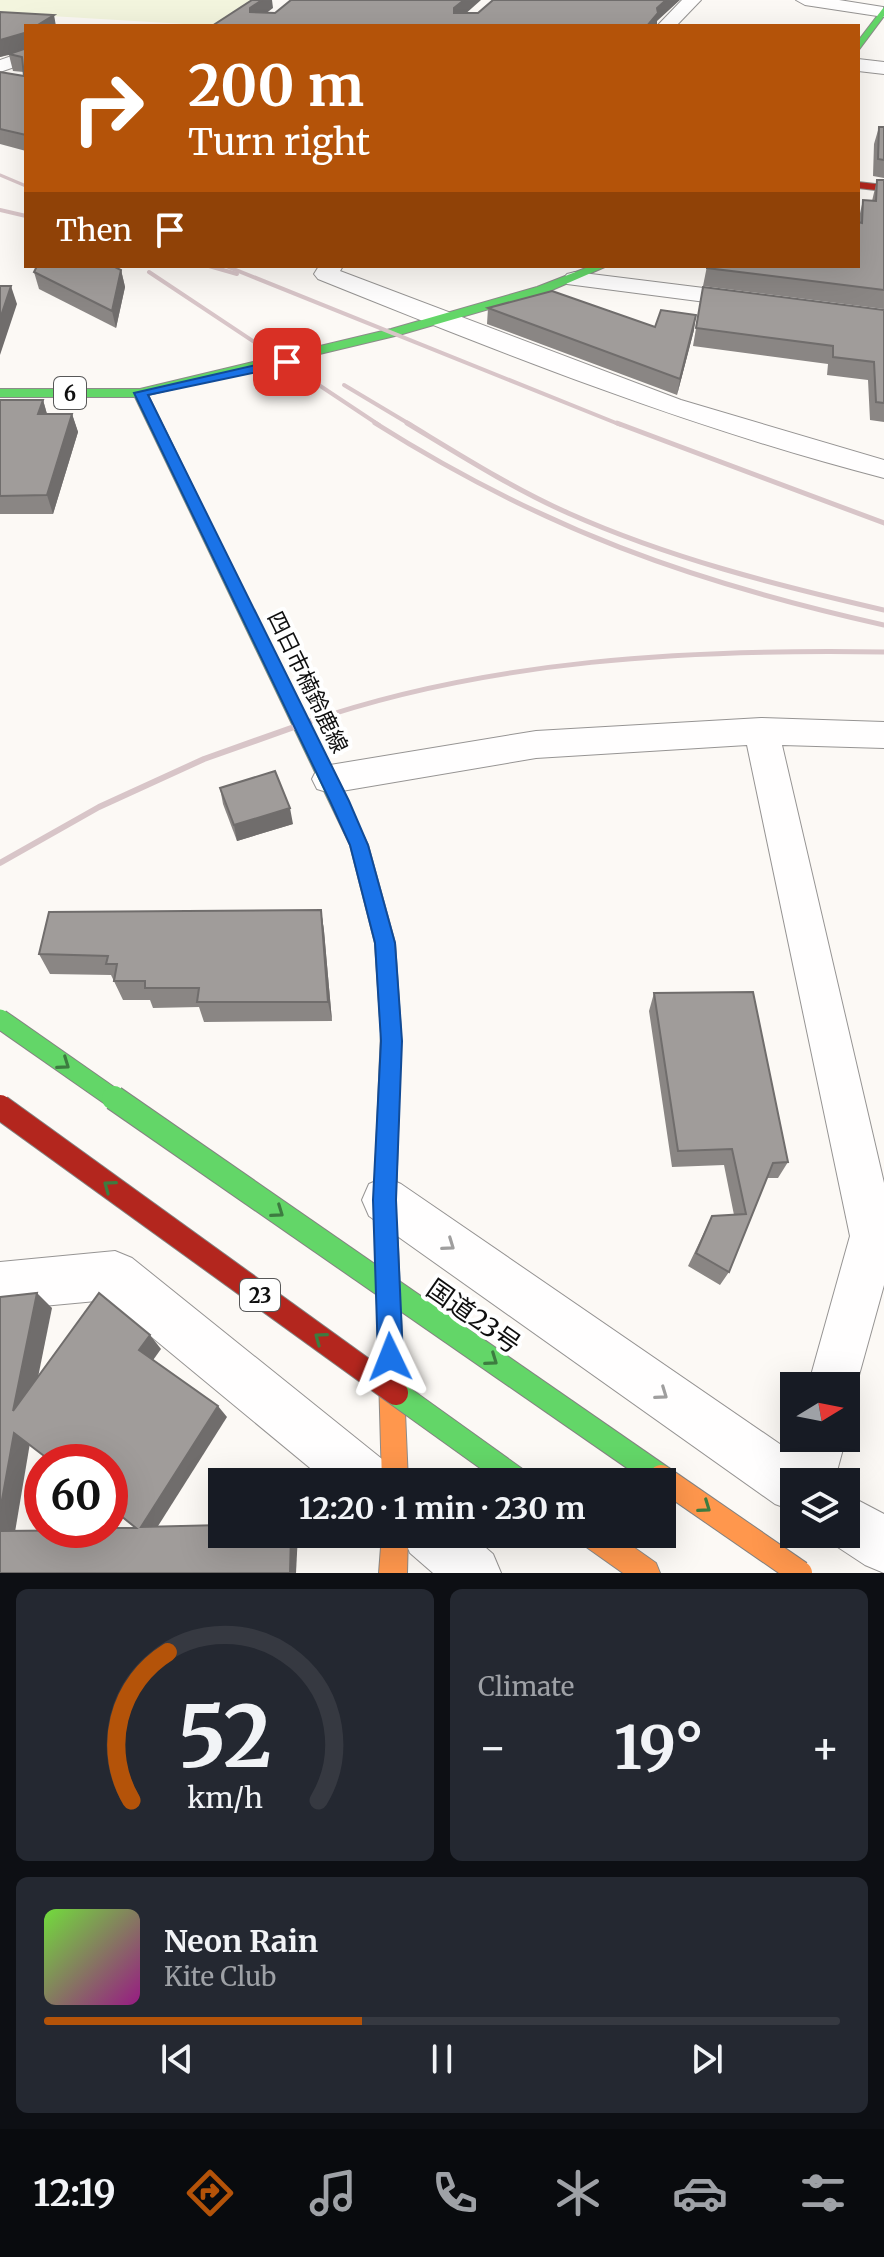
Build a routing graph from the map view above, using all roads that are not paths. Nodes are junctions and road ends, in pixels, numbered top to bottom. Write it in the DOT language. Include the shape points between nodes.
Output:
graph roads {
  1 [pos="692,0"];
  2 [pos="805,0"];
  3 [pos="883,11"];
  4 [pos="668,24"];
  5 [pos="860,45"];
  6 [pos="24,59"];
  7 [pos="860,65"];
  8 [pos="884,68"];
  9 [pos="4,74"];
  10 [pos="860,185"];
  11 [pos="884,188"];
  12 [pos="330,268"];
  13 [pos="597,268"];
  14 [pos="575,279"];
  15 [pos="770,304"];
  16 [pos="442,320"];
  17 [pos="0,393"];
  18 [pos="140,393"];
  19 [pos="884,469"];
  20 [pos="761,731"];
  21 [pos="884,735"];
  22 [pos="330,779"];
  23 [pos="0,1019"];
  24 [pos="0,1107"];
  25 [pos="385,1200"];
  26 [pos="878,1236"];
  27 [pos="0,1286"];
  28 [pos="837,1372"];
  29 [pos="351,1468"];
  30 [pos="395,1468"];
  31 [pos="501,1468"];
  32 [pos="780,1475"];
  33 [pos="860,1530"];
  34 [pos="884,1546"];
  35 [pos="394,1548"];
  36 [pos="445,1548"];
  37 [pos="611,1548"];
  38 [pos="393,1573"];
  39 [pos="474,1573"];
  40 [pos="646,1573"];
  41 [pos="800,1573"];
  1 -- 4 [label="street"];
  2 -- 3 [label="street"];
  3 -- 5 [label="main road"];
  6 -- 9 [label="street"];
  7 -- 8 [label="street"];
  10 -- 11 [label="main road"];
  12 -- 16 [label="street" via="326,274"];
  13 -- 14 [label="main road"];
  14 -- 15 [label="street"];
  14 -- 16 [label="main road"];
  16 -- 18 [label="main road" via="287,362"];
  16 -- 19 [label="street" via="645,398"];
  17 -- 18 [label="main road, 6"];
  18 -- 22 [label="main road, 四日市楠鈴鹿線"];
  20 -- 21 [label="street"];
  20 -- 22 [label="street" via="618,735 387,766"];
  20 -- 26 [label="street"];
  22 -- 25 [label="main road, 四日市楠鈴鹿線" via="359,845 385,943 392,1041"];
  23 -- 41 [label="main road, 国道23号, one-way, bridge"];
  31 -- 24 [label="main road, 23, one-way, bridge"];
  25 -- 30 [label="main road, 四日市楠鈴鹿線"];
  25 -- 32 [label="street, one-way"];
  26 -- 28 [label="street"];
  27 -- 29 [label="street" via="115,1275"];
  33 -- 34 [label="street"];
  35 -- 38 [label="main road"];
  36 -- 39 [label="street"];
  37 -- 40 [label="main road"];
}
